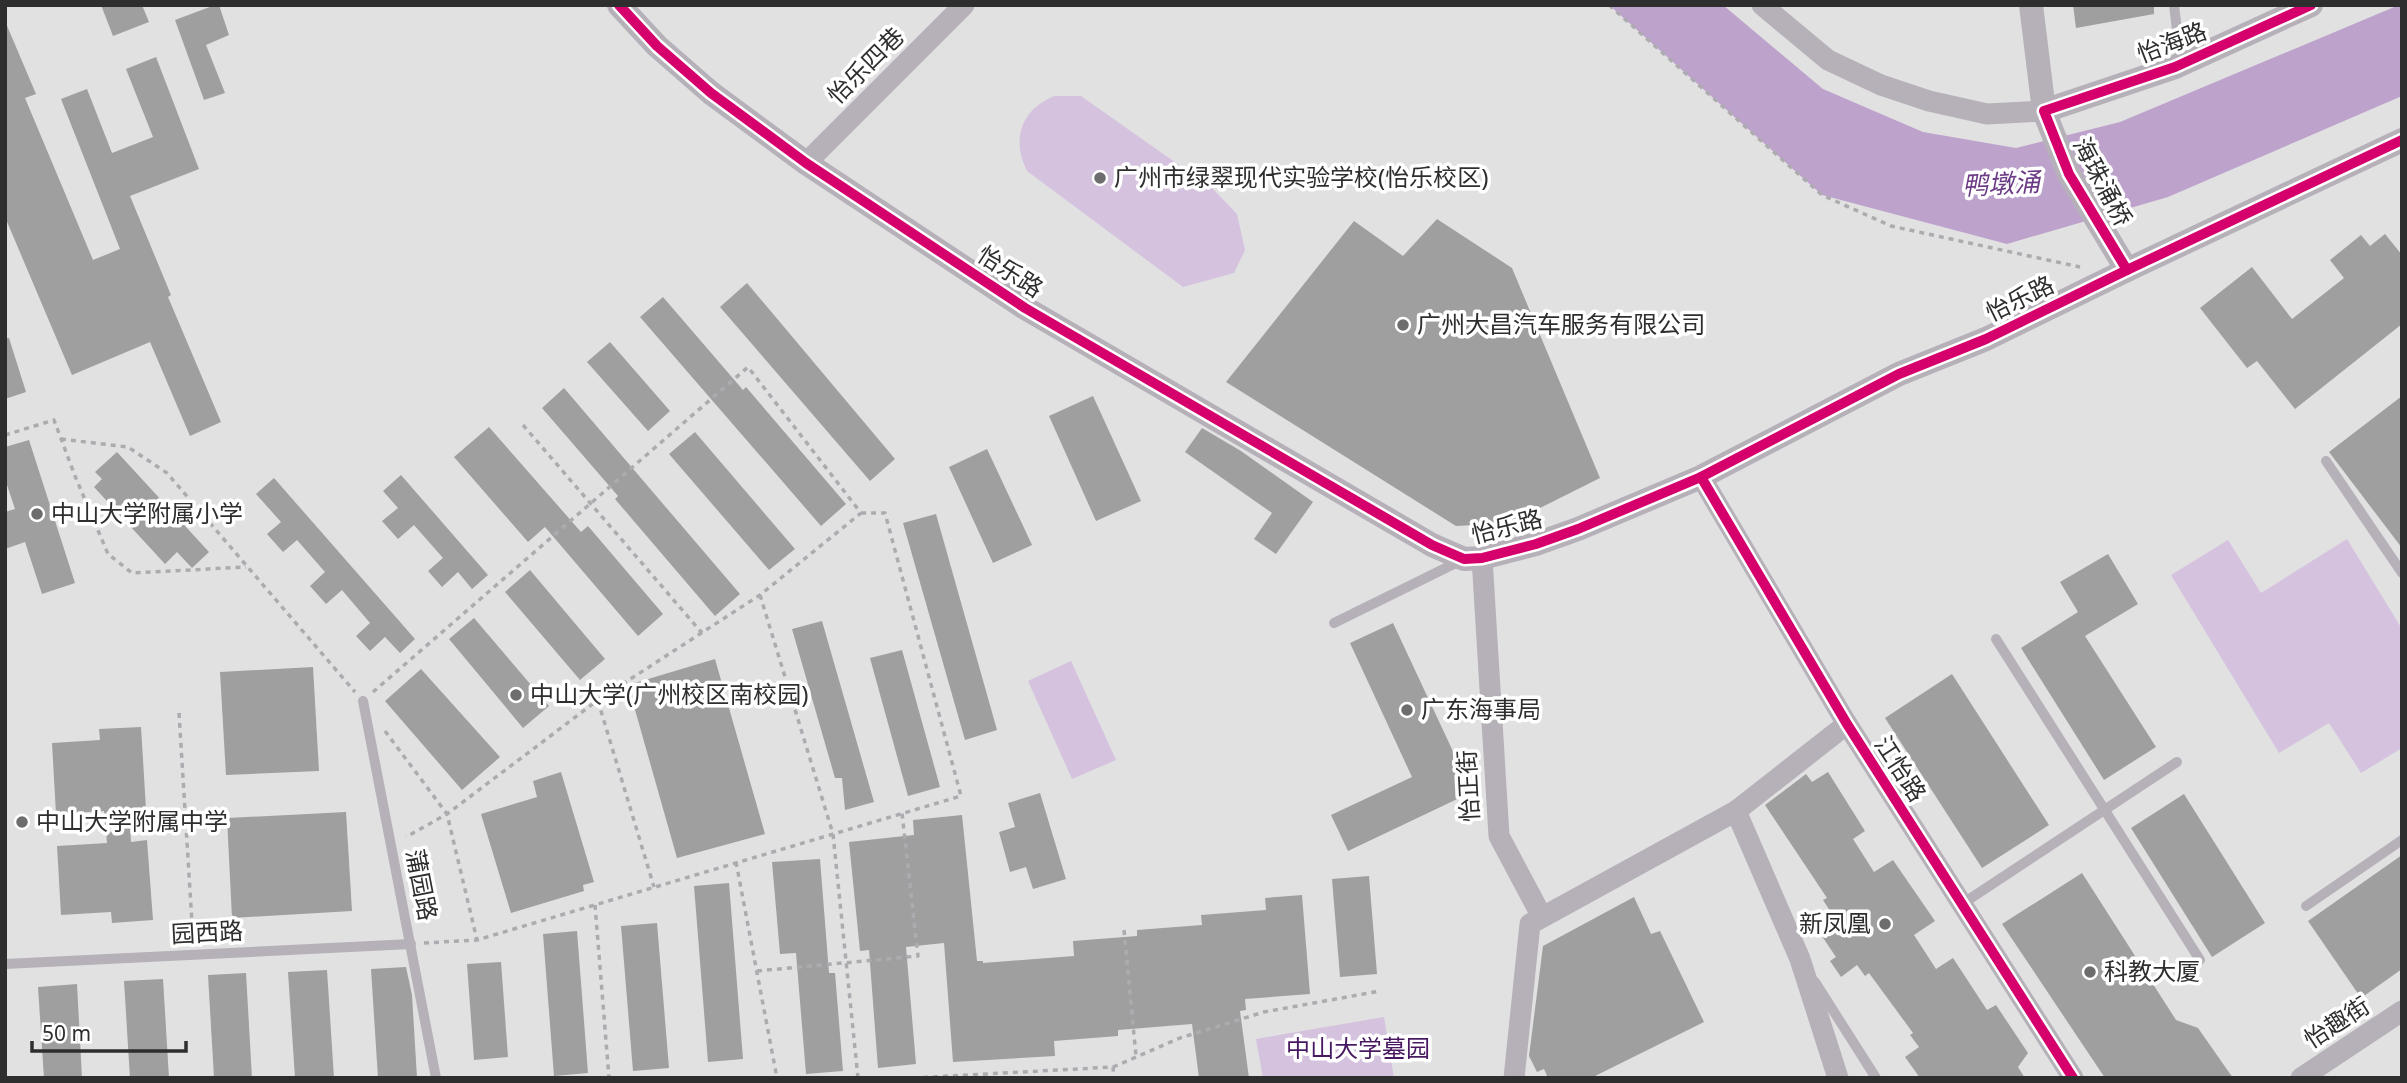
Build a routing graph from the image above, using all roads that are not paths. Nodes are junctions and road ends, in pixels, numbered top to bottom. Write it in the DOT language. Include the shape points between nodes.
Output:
graph roads {
  1 [pos="619,5"];
  2 [pos="964,5"];
  3 [pos="1762,5"];
  4 [pos="2031,5"];
  5 [pos="2174,5"];
  6 [pos="2311,5"];
  7 [pos="2181,64"];
  8 [pos="2044,111"];
  9 [pos="2402,141"];
  10 [pos="806,163"];
  11 [pos="2122,272"];
  12 [pos="2326,461"];
  13 [pos="1701,477"];
  14 [pos="1473,559"];
  15 [pos="2402,573"];
  16 [pos="1334,623"];
  17 [pos="1996,639"];
  18 [pos="363,701"];
  19 [pos="1847,724"];
  20 [pos="2177,762"];
  21 [pos="2105,810"];
  22 [pos="1736,811"];
  23 [pos="2402,840"];
  24 [pos="1962,904"];
  25 [pos="2306,906"];
  26 [pos="1542,917"];
  27 [pos="411,944"];
  28 [pos="1800,959"];
  29 [pos="2200,960"];
  30 [pos="5,964"];
  31 [pos="2402,1012"];
  32 [pos="436,1078"];
  33 [pos="1514,1078"];
  34 [pos="1838,1078"];
  35 [pos="1876,1078"];
  36 [pos="2073,1078"];
  37 [pos="2301,1078"];
  1 -- 10 [label="street, 怡乐路" via="711,93"];
  2 -- 10 [label="street, 怡乐四巷"];
  3 -- 8 [label="street, 怡海路" via="1828,60 1881,85 1987,114"];
  4 -- 8 [label="street, 海珠涌桥"];
  5 -- 7 [label="lane"];
  6 -- 7 [label="street, 怡海路"];
  7 -- 8 [label="street, 怡海路"];
  8 -- 11 [label="street, 海珠涌桥" via="2069,174"];
  9 -- 11 [label="street, 怡乐路"];
  10 -- 14 [label="street, 怡乐路" via="1025,308 1432,545"];
  11 -- 13 [label="street, 怡乐路" via="1986,339 1899,374"];
  12 -- 15 [label="lane"];
  13 -- 14 [label="street, 怡乐路" via="1578,529"];
  13 -- 19 [label="street, 江怡路"];
  14 -- 16 [label="lane"];
  14 -- 26 [label="street, 怡正街" via="1499,836"];
  17 -- 21 [label="lane"];
  18 -- 27 [label="lane, 蒲园路"];
  19 -- 22 [label="street"];
  19 -- 24 [label="street, 江怡路"];
  20 -- 21 [label="lane"];
  21 -- 24 [label="lane"];
  21 -- 29 [label="lane"];
  22 -- 26 [label="street"];
  22 -- 28 [label="street"];
  23 -- 25 [label="lane"];
  24 -- 36 [label="street, 江怡路"];
  26 -- 33 [label="street" via="1530,924"];
  27 -- 30 [label="lane, 园西路"];
  27 -- 32 [label="lane, 蒲园路"];
  28 -- 34 [label="street"];
  28 -- 35 [label="lane"];
  31 -- 37 [label="street, 怡趣街"];
}
